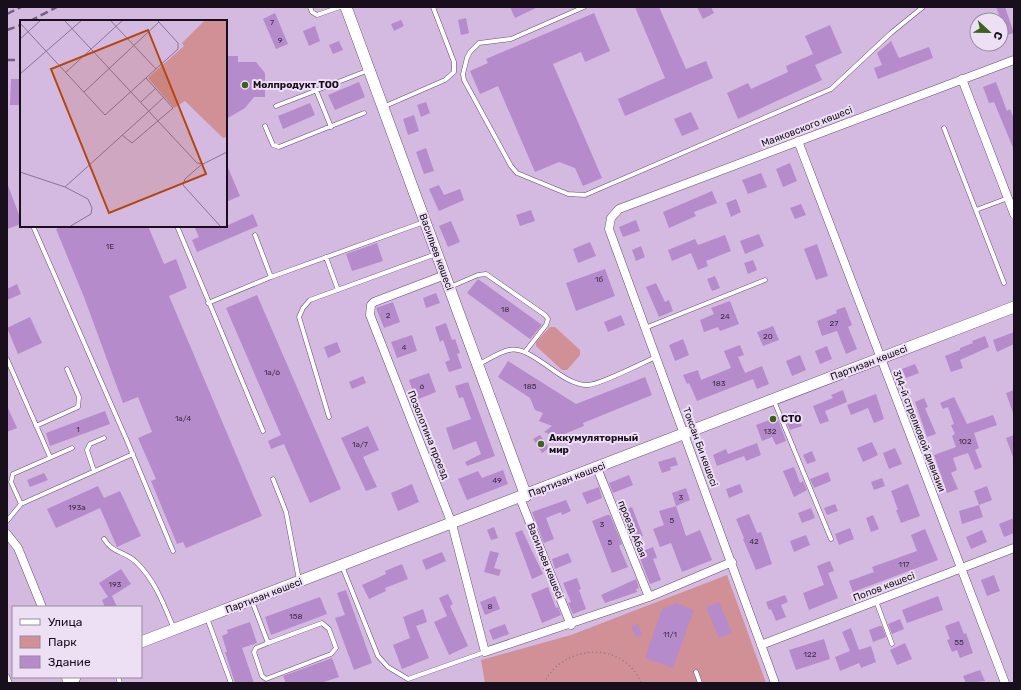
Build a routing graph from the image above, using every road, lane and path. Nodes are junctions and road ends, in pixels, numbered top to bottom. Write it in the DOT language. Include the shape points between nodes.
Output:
graph roads {
  1 [pos="310,7"];
  2 [pos="340,7"];
  3 [pos="346,7"];
  4 [pos="433,7"];
  5 [pos="584,7"];
  6 [pos="923,7"];
  7 [pos="1014,60"];
  8 [pos="369,70"];
  9 [pos="962,79"];
  10 [pos="316,90"];
  11 [pos="276,106"];
  12 [pos="383,107"];
  13 [pos="364,113"];
  14 [pos="265,126"];
  15 [pos="331,126"];
  16 [pos="944,128"];
  17 [pos="798,141"];
  18 [pos="1008,198"];
  19 [pos="976,210"];
  20 [pos="1014,214"];
  21 [pos="611,218"];
  22 [pos="425,222"];
  23 [pos="33,227"];
  24 [pos="177,227"];
  25 [pos="255,234"];
  26 [pos="437,254"];
  27 [pos="326,257"];
  28 [pos="444,275"];
  29 [pos="272,277"];
  30 [pos="765,280"];
  31 [pos="1004,283"];
  32 [pos="449,288"];
  33 [pos="338,290"];
  34 [pos="208,303"];
  35 [pos="1014,307"];
  36 [pos="645,328"];
  37 [pos="526,352"];
  38 [pos="656,357"];
  39 [pos="7,359"];
  40 [pos="881,359"];
  41 [pos="477,365"];
  42 [pos="67,369"];
  43 [pos="773,400"];
  44 [pos="329,417"];
  45 [pos="36,426"];
  46 [pos="263,431"];
  47 [pos="684,435"];
  48 [pos="104,438"];
  49 [pos="72,448"];
  50 [pos="133,454"];
  51 [pos="50,457"];
  52 [pos="597,468"];
  53 [pos="94,472"];
  54 [pos="273,479"];
  55 [pos="523,497"];
  56 [pos="20,504"];
  57 [pos="7,521"];
  58 [pos="452,524"];
  59 [pos="7,534"];
  60 [pos="104,539"];
  61 [pos="831,539"];
  62 [pos="1014,548"];
  63 [pos="173,551"];
  64 [pos="732,562"];
  65 [pos="342,566"];
  66 [pos="961,568"];
  67 [pos="299,582"];
  68 [pos="649,597"];
  69 [pos="252,601"];
  70 [pos="876,601"];
  71 [pos="42,606"];
  72 [pos="207,618"];
  73 [pos="571,624"];
  74 [pos="174,630"];
  75 [pos="142,642"];
  76 [pos="268,643"];
  77 [pos="892,644"];
  78 [pos="761,645"];
  79 [pos="485,652"];
  80 [pos="696,672"];
  81 [pos="7,676"];
  82 [pos="409,681"];
  83 [pos="10,683"];
  84 [pos="231,683"];
  85 [pos="544,683"];
  86 [pos="641,683"];
  87 [pos="700,683"];
  88 [pos="775,683"];
  89 [pos="1005,683"];
  1 -- 2 [label="lane" via="317,15"];
  3 -- 8 [label="main road, Васильев көшесі"];
  4 -- 12 [label="lane" via="454,62 454,72 445,80"];
  5 -- 6 [label="lane" via="511,39 479,43 470,52 462,74 511,166 526,178 576,196 585,195 831,89"];
  7 -- 9 [label="street, Маяковского көшесі"];
  8 -- 10 [label="lane"];
  8 -- 12 [label="main road, Васильев көшесі"];
  9 -- 17 [label="street, Маяковского көшесі"];
  9 -- 18 [label="street"];
  10 -- 11 [label="lane"];
  10 -- 15 [label="lane"];
  12 -- 22 [label="main road, Васильев көшесі"];
  13 -- 15 [label="lane"];
  14 -- 15 [label="lane" via="271,142 276,147"];
  16 -- 19 [label="lane"];
  17 -- 21 [label="street, Маяковского көшесі" via="619,209"];
  17 -- 40 [label="street, 314-й стрелковой дивизии"];
  18 -- 19 [label="lane"];
  18 -- 20 [label="street"];
  19 -- 31 [label="lane"];
  21 -- 36 [label="street, Токсан Би көшесі" via="609,229"];
  22 -- 26 [label="main road, Васильев көшесі"];
  22 -- 27 [label="lane"];
  23 -- 50 [label="lane"];
  24 -- 34 [label="lane"];
  25 -- 29 [label="lane"];
  26 -- 28 [label="main road, Васильев көшесі"];
  26 -- 33 [label="lane"];
  27 -- 29 [label="lane"];
  27 -- 33 [label="lane"];
  28 -- 32 [label="main road, Васильев көшесі"];
  28 -- 58 [label="street, Позолотина проезд" via="379,300 371,305 369,310"];
  29 -- 34 [label="lane"];
  30 -- 36 [label="lane"];
  32 -- 37 [label="lane" via="486,274 545,315 548,320 546,325"];
  32 -- 41 [label="main road, Васильев көшесі"];
  33 -- 44 [label="lane" via="310,300 299,317"];
  34 -- 46 [label="lane"];
  35 -- 40 [label="main road, Партизан көшесі"];
  36 -- 38 [label="street, Токсан Би көшесі"];
  37 -- 38 [label="lane" via="566,378 587,385"];
  37 -- 41 [label="lane" via="506,350"];
  38 -- 47 [label="street, Токсан Би көшесі"];
  39 -- 45 [label="lane"];
  40 -- 43 [label="main road, Партизан көшесі"];
  40 -- 66 [label="street, 314-й стрелковой дивизии"];
  41 -- 55 [label="main road, Васильев көшесі"];
  42 -- 45 [label="lane" via="79,397 78,407"];
  43 -- 47 [label="main road, Партизан көшесі"];
  43 -- 61 [label="lane"];
  45 -- 51 [label="lane"];
  47 -- 52 [label="main road, Партизан көшесі"];
  47 -- 64 [label="street, Токсан Би көшесі"];
  48 -- 53 [label="lane" via="90,444 86,450"];
  49 -- 51 [label="lane"];
  50 -- 53 [label="lane"];
  50 -- 63 [label="lane"];
  51 -- 56 [label="lane" via="12,476 11,482"];
  52 -- 55 [label="main road, Партизан көшесі"];
  52 -- 68 [label="street, проезд Абая"];
  53 -- 56 [label="lane"];
  54 -- 67 [label="lane" via="286,512"];
  55 -- 58 [label="main road, Партизан көшесі"];
  55 -- 73 [label="street, Васильев көшесі"];
  56 -- 57 [label="lane"];
  58 -- 65 [label="main road, Партизан көшесі"];
  58 -- 79 [label="street, Позолотина проезд"];
  59 -- 71 [label="street" via="18,548"];
  60 -- 74 [label="lane" via="113,550 136,562 152,582"];
  62 -- 66 [label="street, Попов көшесі"];
  64 -- 68 [label="street"];
  64 -- 78 [label="street, Токсан Би көшесі"];
  65 -- 67 [label="main road, Партизан көшесі"];
  65 -- 82 [label="lane" via="378,656 388,667"];
  66 -- 70 [label="street, Попов көшесі"];
  66 -- 89 [label="street, 314-й стрелковой дивизии"];
  67 -- 69 [label="main road, Партизан көшесі"];
  68 -- 73 [label="street"];
  69 -- 72 [label="main road, Партизан көшесі"];
  69 -- 76 [label="lane"];
  70 -- 77 [label="lane"];
  70 -- 78 [label="street, Попов көшесі"];
  72 -- 74 [label="main road, Партизан көшесі"];
  72 -- 84 [label="lane"];
  73 -- 79 [label="street"];
  74 -- 75 [label="main road, Партизан көшесі"];
  76 -- 76 [label="lane" via="256,648 254,652 262,676 266,679 331,654 336,648 329,629 322,623"];
  78 -- 88 [label="street, Токсан Би көшесі"];
  79 -- 82 [label="lane"];
  80 -- 87 [label="lane"];
  81 -- 83 [label="lane"];
  85 -- 86 [label="path" via="553,669 565,659 579,653 597,652 624,661 638,675"];
}
